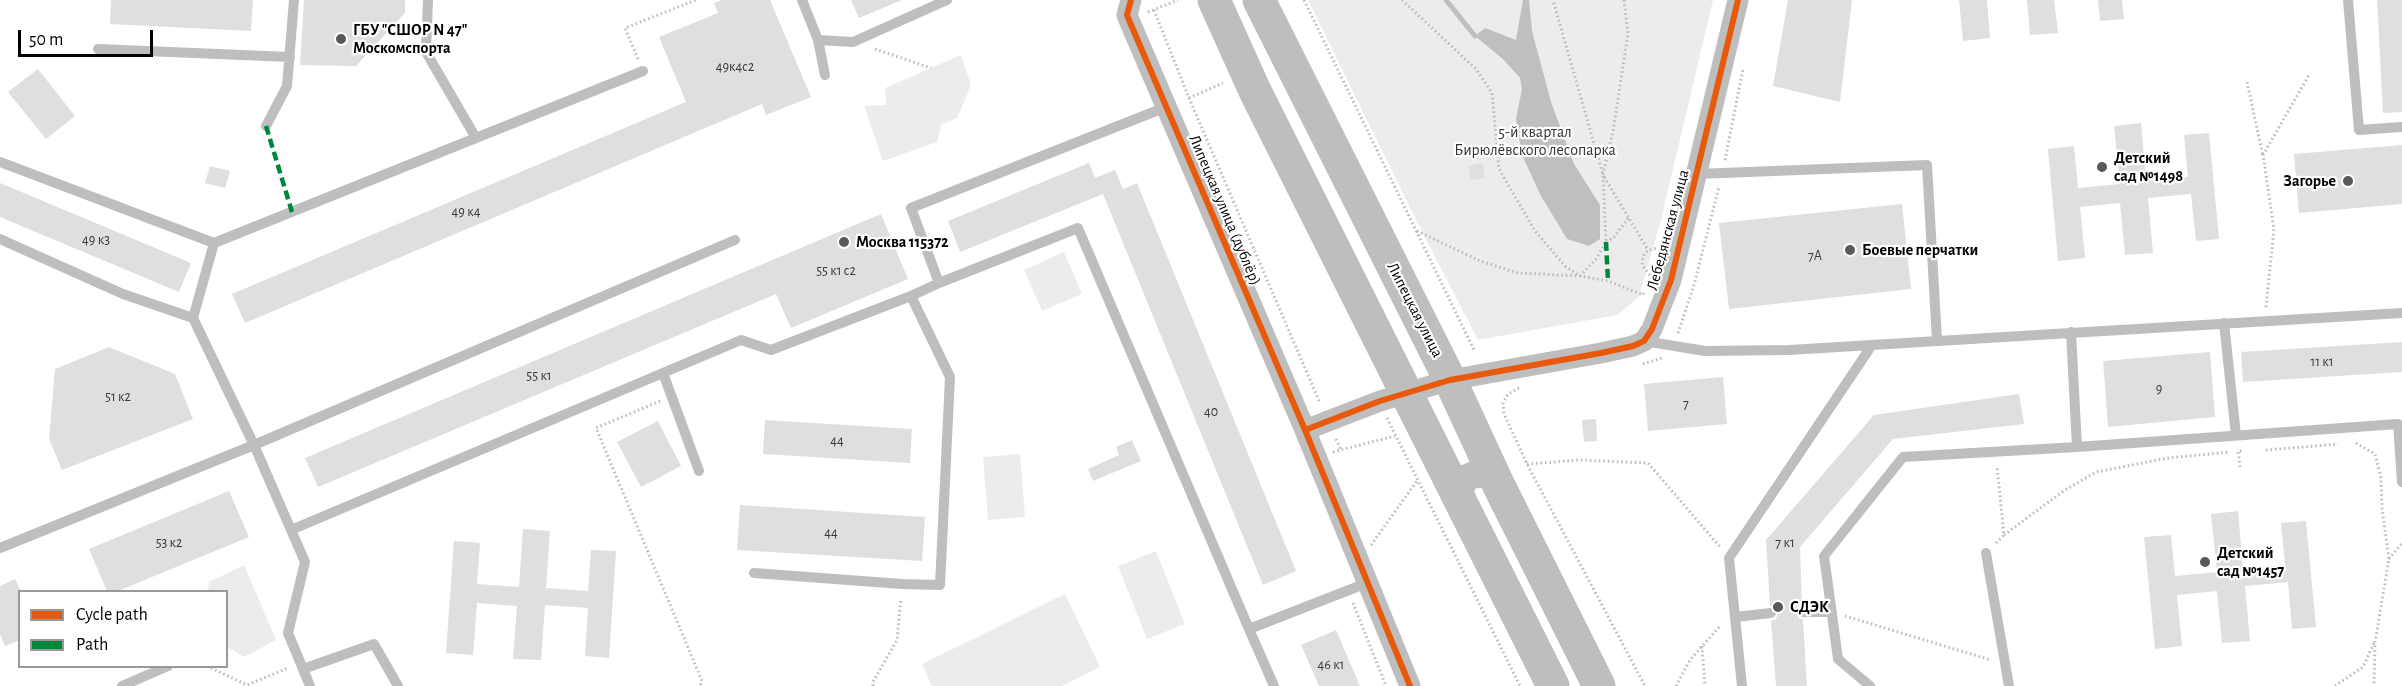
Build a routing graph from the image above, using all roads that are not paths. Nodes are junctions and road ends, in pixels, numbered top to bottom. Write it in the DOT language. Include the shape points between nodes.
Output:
graph roads {
  1 [pos="294,0"];
  2 [pos="428,0"];
  3 [pos="802,0"];
  4 [pos="947,0"];
  5 [pos="1214,0"];
  6 [pos="1258,0"];
  7 [pos="1738,0"];
  8 [pos="2348,0"];
  9 [pos="1126,5"];
  10 [pos="818,40"];
  11 [pos="98,49"];
  12 [pos="290,57"];
  13 [pos="643,71"];
  14 [pos="825,75"];
  15 [pos="1166,107"];
  16 [pos="266,126"];
  17 [pos="2402,127"];
  18 [pos="476,138"];
  19 [pos="0,162"];
  20 [pos="1697,174"];
  21 [pos="0,239"];
  22 [pos="735,240"];
  23 [pos="214,243"];
  24 [pos="939,283"];
  25 [pos="911,296"];
  26 [pos="2402,313"];
  27 [pos="193,318"];
  28 [pos="2224,323"];
  29 [pos="2071,332"];
  30 [pos="1937,340"];
  31 [pos="1644,341"];
  32 [pos="1872,345"];
  33 [pos="663,373"];
  34 [pos="1450,380"];
  35 [pos="1406,392"];
  36 [pos="1305,430"];
  37 [pos="2236,435"];
  38 [pos="254,445"];
  39 [pos="2077,447"];
  40 [pos="699,471"];
  41 [pos="2402,482"];
  42 [pos="1499,486"];
  43 [pos="1462,505"];
  44 [pos="291,530"];
  45 [pos="0,548"];
  46 [pos="1986,553"];
  47 [pos="754,573"];
  48 [pos="1357,587"];
  49 [pos="1803,612"];
  50 [pos="1832,612"];
  51 [pos="1735,613"];
  52 [pos="1771,613"];
  53 [pos="1249,630"];
  54 [pos="302,666"];
  55 [pos="163,668"];
  56 [pos="122,686"];
  57 [pos="310,686"];
  58 [pos="398,686"];
  59 [pos="1274,686"];
  60 [pos="1410,686"];
  61 [pos="1553,686"];
  62 [pos="1599,686"];
  63 [pos="1742,686"];
  64 [pos="1870,686"];
  65 [pos="2009,686"];
  1 -- 12 [label="lane"];
  2 -- 18 [label="lane" via="426,52"];
  3 -- 10 [label="lane"];
  4 -- 10 [label="lane" via="853,42"];
  5 -- 35 [label="main road" via="1255,91"];
  6 -- 34 [label="main road, Липецкая улица"];
  7 -- 20 [label="street, Лебедянская улица"];
  8 -- 17 [label="lane" via="2360,130"];
  9 -- 15 [label="street, Липецкая улица (дублёр)"];
  10 -- 14 [label="lane"];
  11 -- 12 [label="lane"];
  12 -- 16 [label="lane" via="287,86"];
  13 -- 18 [label="lane"];
  15 -- 24 [label="lane" via="911,208"];
  15 -- 36 [label="street, Липецкая улица (дублёр)"];
  18 -- 23 [label="lane"];
  19 -- 23 [label="lane"];
  20 -- 30 [label="lane" via="1927,165"];
  20 -- 31 [label="street, Лебедянская улица" via="1671,280"];
  21 -- 27 [label="lane" via="123,294"];
  22 -- 38 [label="lane"];
  23 -- 27 [label="lane"];
  24 -- 25 [label="lane"];
  24 -- 53 [label="lane" via="1078,228"];
  25 -- 33 [label="lane" via="771,350 741,340"];
  25 -- 47 [label="lane" via="950,377 940,585"];
  26 -- 28 [label="lane"];
  27 -- 38 [label="lane"];
  28 -- 29 [label="lane"];
  28 -- 37 [label="lane"];
  29 -- 30 [label="lane"];
  29 -- 39 [label="lane"];
  30 -- 32 [label="lane"];
  31 -- 32 [label="lane" via="1705,351"];
  31 -- 34 [label="street" via="1601,353"];
  32 -- 51 [label="lane" via="1729,558"];
  33 -- 40 [label="lane"];
  33 -- 44 [label="lane"];
  34 -- 35 [label="street"];
  34 -- 42 [label="main road, Липецкая улица"];
  35 -- 36 [label="street"];
  35 -- 43 [label="main road"];
  36 -- 48 [label="street, Липецкая улица (дублёр)" via="1354,552"];
  37 -- 39 [label="lane"];
  37 -- 41 [label="lane" via="2398,424"];
  38 -- 44 [label="lane"];
  38 -- 45 [label="lane"];
  39 -- 50 [label="lane" via="1903,457 1824,556"];
  42 -- 43 [label="street" via="1487,474 1466,478 1460,490"];
  42 -- 62 [label="main road, Липецкая улица"];
  43 -- 61 [label="main road"];
  44 -- 54 [label="lane" via="305,562 288,633"];
  46 -- 65 [label="lane"];
  48 -- 53 [label="lane"];
  48 -- 60 [label="street, Липецкая улица (дублёр)"];
  49 -- 50 [label="lane"];
  50 -- 64 [label="lane" via="1838,659"];
  51 -- 52 [label="lane"];
  51 -- 63 [label="lane"];
  53 -- 59 [label="lane"];
  54 -- 57 [label="lane"];
  54 -- 58 [label="lane" via="374,644"];
  55 -- 56 [label="lane"];
}
